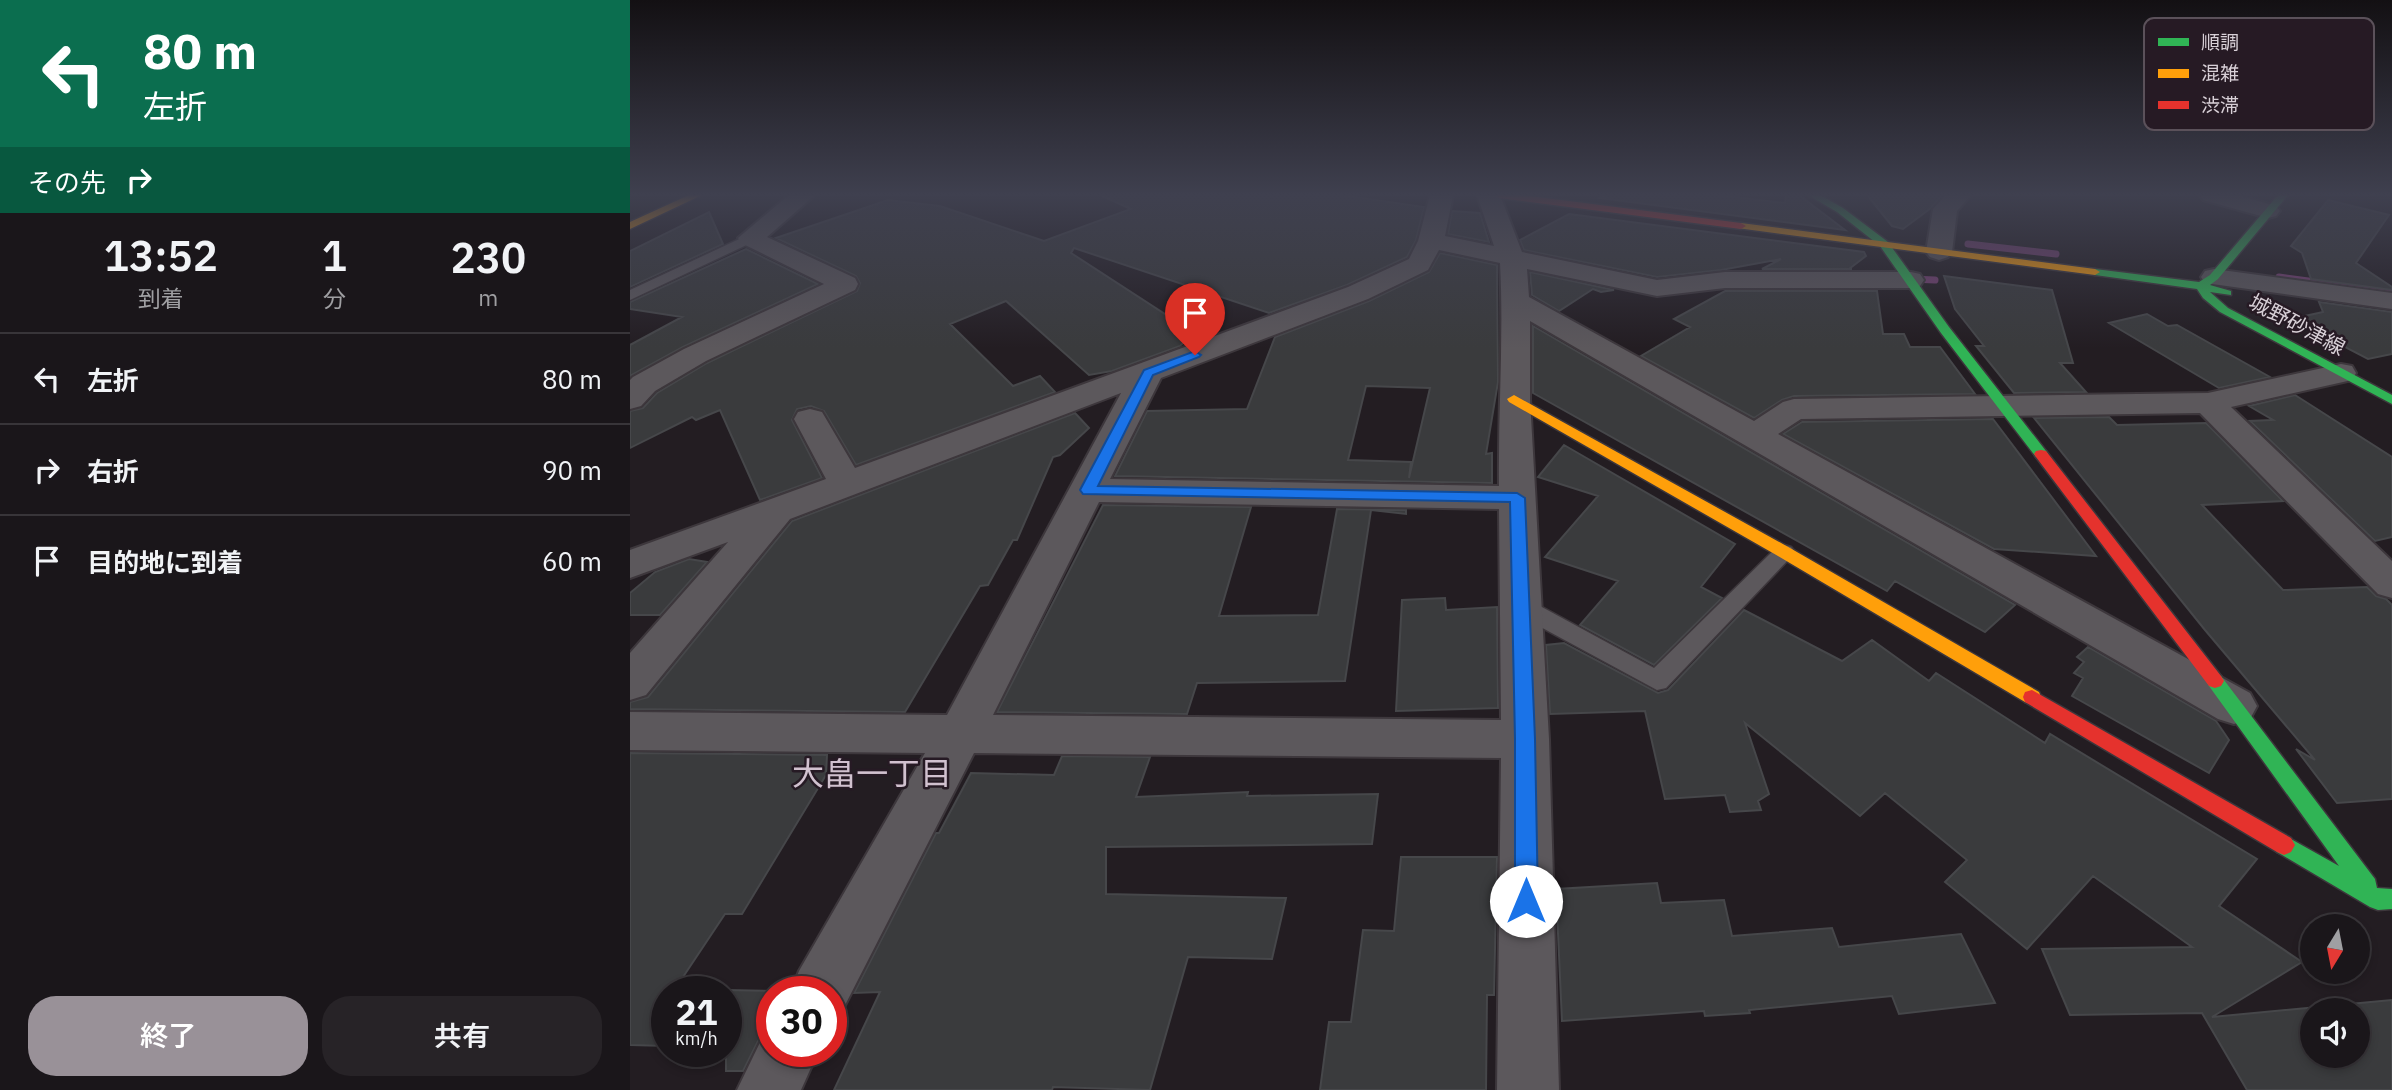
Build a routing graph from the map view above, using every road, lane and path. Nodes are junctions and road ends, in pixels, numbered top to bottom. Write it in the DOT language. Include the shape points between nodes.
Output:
graph roads {
  1 [pos="1429,245"];
  2 [pos="734,246"];
  3 [pos="766,246"];
  4 [pos="1432,246"];
  5 [pos="1504,246"];
  6 [pos="1885,246"];
  7 [pos="1897,246"];
  8 [pos="1940,246"];
  9 [pos="2247,246"];
  10 [pos="1939,252"];
  11 [pos="1513,274"];
  12 [pos="1909,277"];
  13 [pos="2162,282"];
  14 [pos="2392,284"];
  15 [pos="2219,286"];
  16 [pos="630,296"];
  17 [pos="2392,301"];
  18 [pos="2320,343"];
  19 [pos="1148,372"];
  20 [pos="2341,373"];
  21 [pos="630,399"];
  22 [pos="1514,399"];
  23 [pos="2392,400"];
  24 [pos="2208,403"];
  25 [pos="2002,406"];
  26 [pos="810,419"];
  27 [pos="1756,434"];
  28 [pos="847,485"];
  29 [pos="1088,490"];
  30 [pos="1517,498"];
  31 [pos="779,509"];
  32 [pos="1784,552"];
  33 [pos="630,565"];
  34 [pos="2392,584"];
  35 [pos="1521,607"];
  36 [pos="630,683"];
  37 [pos="2234,706"];
  38 [pos="630,731"];
  39 [pos="960,734"];
  40 [pos="1525,739"];
  41 [pos="2385,900"];
  42 [pos="2392,920"];
  43 [pos="829,976"];
  44 [pos="780,1067"];
  45 [pos="768,1090"];
  46 [pos="1528,1090"];
  1 -- 19 [label="street" via="1419,264 1358,293"];
  2 -- 16 [label="lane"];
  3 -- 21 [label="street" via="845,284 695,355 644,384"];
  4 -- 11 [label="street"];
  5 -- 11 [label="street"];
  6 -- 12 [label="street"];
  7 -- 10 [label="street"];
  8 -- 10 [label="street"];
  9 -- 15 [label="street"];
  10 -- 13 [label="street"];
  11 -- 12 [label="street" via="1621,280 1657,288 1725,280"];
  11 -- 22 [label="street"];
  11 -- 27 [label="street"];
  12 -- 25 [label="street"];
  13 -- 15 [label="street"];
  13 -- 15 [label="street"];
  14 -- 15 [label="street"];
  15 -- 17 [label="street"];
  15 -- 18 [label="street, 城野砂津線"];
  15 -- 20 [label="street, 城野砂津線"];
  19 -- 28 [label="street"];
  19 -- 29 [label="street"];
  20 -- 23 [label="street, 城野砂津線"];
  20 -- 24 [label="street"];
  22 -- 30 [label="street"];
  22 -- 32 [label="street"];
  24 -- 25 [label="street"];
  24 -- 34 [label="street"];
  25 -- 27 [label="street" via="1794,409"];
  25 -- 37 [label="street"];
  26 -- 28 [label="street"];
  27 -- 37 [label="street"];
  28 -- 31 [label="street"];
  29 -- 30 [label="street"];
  29 -- 39 [label="street"];
  30 -- 35 [label="street"];
  31 -- 33 [label="street"];
  31 -- 36 [label="street"];
  32 -- 35 [label="lane" via="1657,681"];
  32 -- 41 [label="street"];
  35 -- 40 [label="street"];
  37 -- 41 [label="street"];
  38 -- 39 [label="street"];
  39 -- 40 [label="street"];
  39 -- 43 [label="street"];
  40 -- 46 [label="street"];
  41 -- 42 [label="street"];
  44 -- 45 [label="street"];
}
